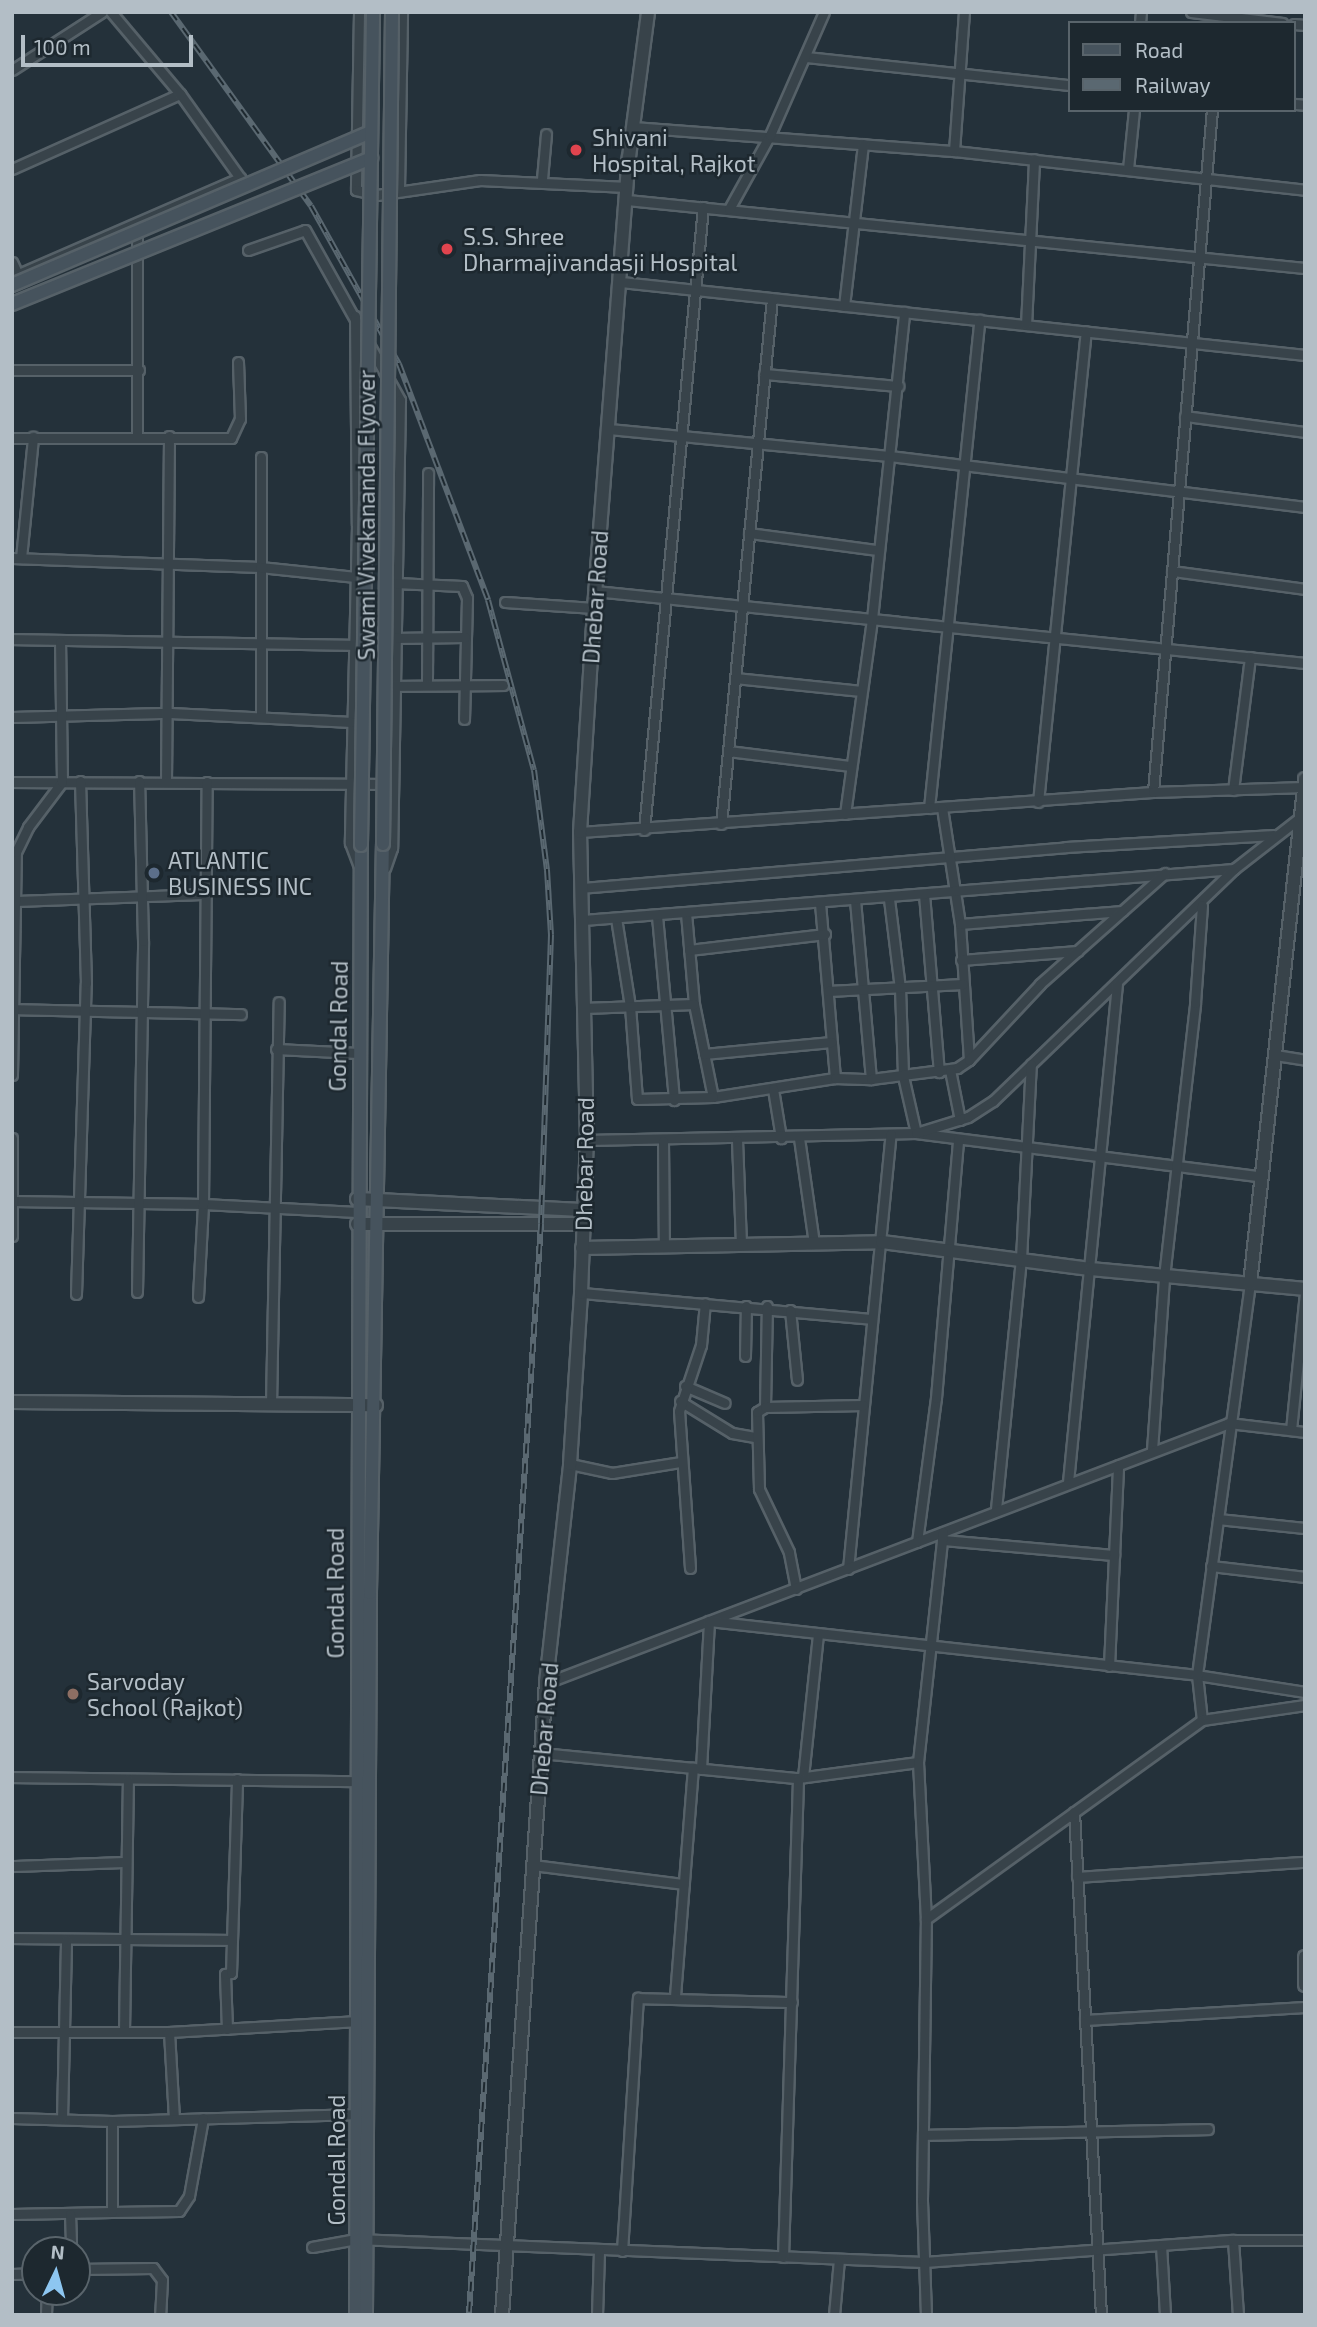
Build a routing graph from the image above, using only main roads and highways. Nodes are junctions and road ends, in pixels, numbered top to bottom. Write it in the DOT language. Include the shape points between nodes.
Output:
graph roads {
  1 [pos="373,12"];
  2 [pos="392,12"];
  3 [pos="388,130"];
  4 [pos="372,132"];
  5 [pos="387,157"];
  6 [pos="372,158"];
  7 [pos="14,279"];
  8 [pos="12,304"];
  9 [pos="361,872"];
  10 [pos="383,873"];
  11 [pos="363,2114"];
  12 [pos="362,2239"];
  13 [pos="356,2315"];
  14 [pos="366,2315"];
  1 -- 4 [label="main road, Swami Vivekananda Flyover, bridge"];
  2 -- 3 [label="main road, Swami Vivekananda Flyover, bridge"];
  3 -- 4 [label="main road"];
  3 -- 5 [label="main road, Swami Vivekananda Flyover, bridge"];
  4 -- 6 [label="main road, Swami Vivekananda Flyover, bridge"];
  4 -- 7 [label="main road, bridge"];
  5 -- 6 [label="main road"];
  5 -- 10 [label="main road, Swami Vivekananda Flyover, bridge"];
  6 -- 8 [label="main road, bridge"];
  6 -- 9 [label="main road, Swami Vivekananda Flyover, bridge"];
  9 -- 11 [label="main road, Gondal Road" via="355,1782"];
  10 -- 11 [label="main road, Gondal Road"];
  11 -- 12 [label="main road, Gondal Road"];
  12 -- 13 [label="main road, Gondal Road"];
  12 -- 14 [label="main road, Gondal Road"];
}
